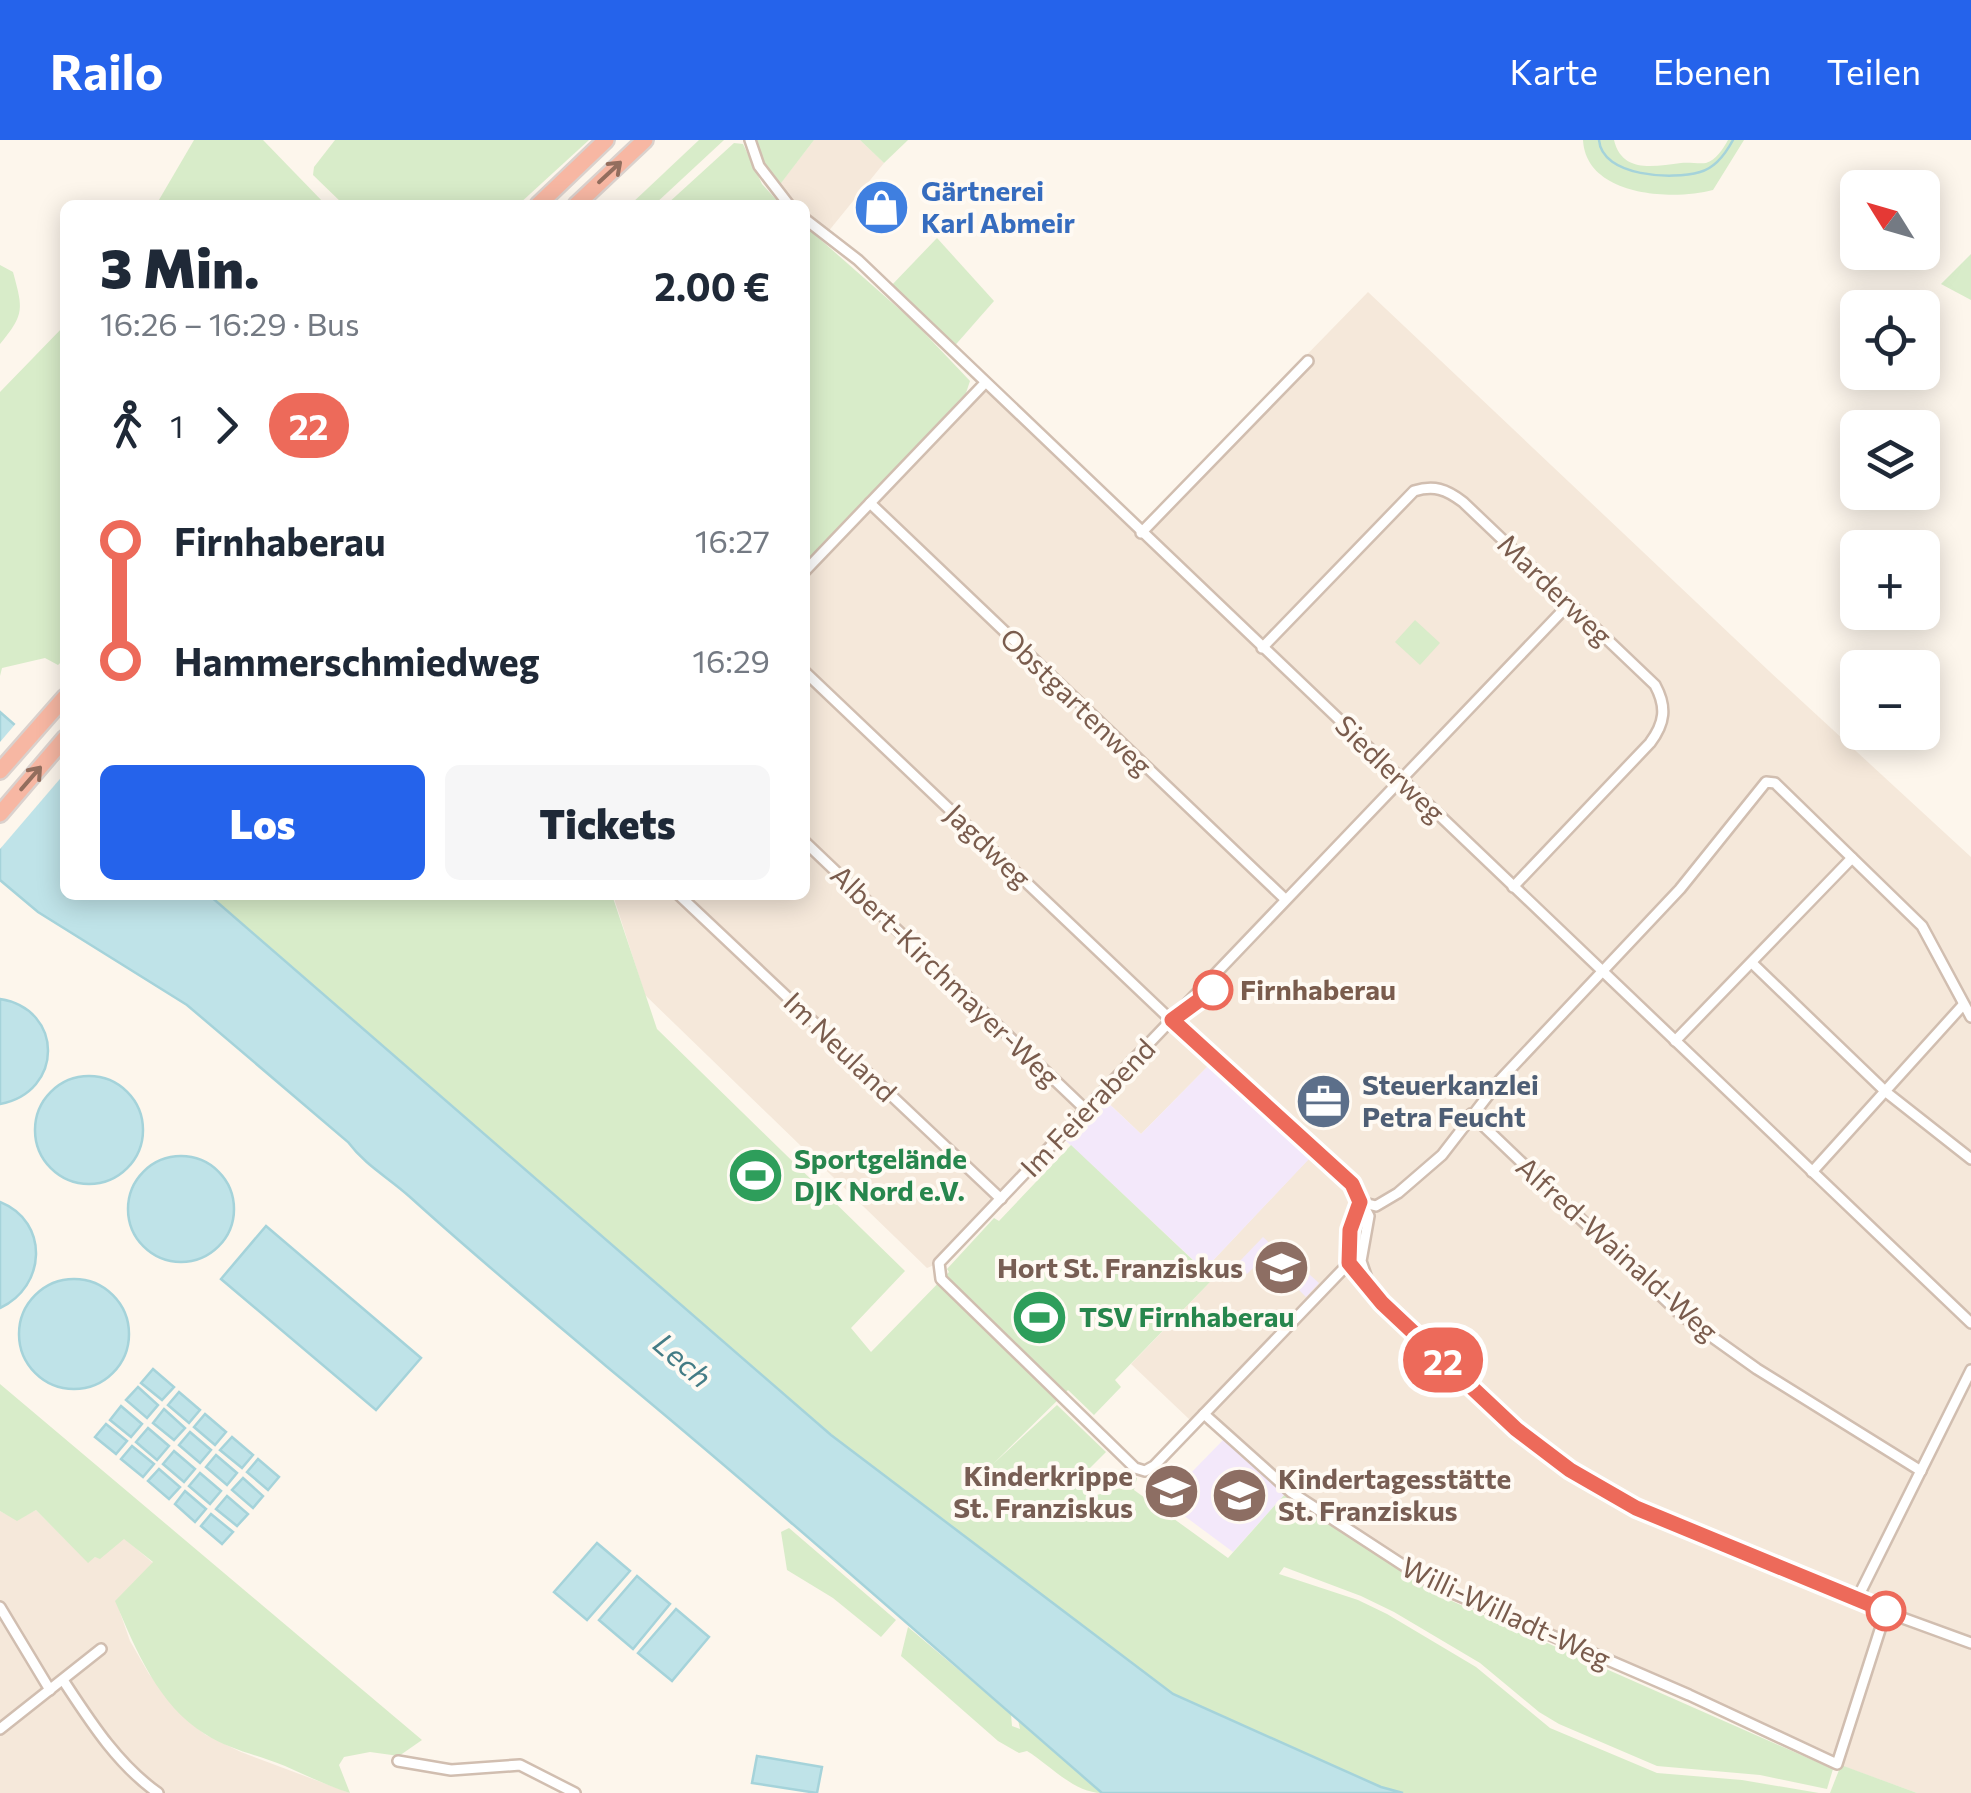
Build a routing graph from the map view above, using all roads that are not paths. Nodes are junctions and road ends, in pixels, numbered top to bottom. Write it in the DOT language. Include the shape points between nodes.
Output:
graph roads {
  1 [pos="606,140"];
  2 [pos="645,140"];
  3 [pos="750,140"];
  4 [pos="543,200"];
  5 [pos="581,200"];
  6 [pos="785,200"];
  7 [pos="810,223"];
  8 [pos="1308,361"];
  9 [pos="984,384"];
  10 [pos="870,503"];
  11 [pos="1141,533"];
  12 [pos="810,566"];
  13 [pos="1569,604"];
  14 [pos="1262,648"];
  15 [pos="810,677"];
  16 [pos="60,702"];
  17 [pos="60,744"];
  18 [pos="0,771"];
  19 [pos="1400,778"];
  20 [pos="0,814"];
  21 [pos="810,847"];
  22 [pos="1852,858"];
  23 [pos="1513,887"];
  24 [pos="1284,899"];
  25 [pos="684,900"];
  26 [pos="1752,963"];
  27 [pos="1603,970"];
  28 [pos="1963,1005"];
  29 [pos="1971,1017"];
  30 [pos="1172,1020"];
  31 [pos="1675,1041"];
  32 [pos="1886,1092"];
  33 [pos="1085,1109"];
  34 [pos="1471,1114"];
  35 [pos="1971,1159"];
  36 [pos="1812,1172"];
  37 [pos="1001,1200"];
  38 [pos="1360,1202"];
  39 [pos="1349,1263"];
  40 [pos="1371,1290"];
  41 [pos="1971,1322"];
  42 [pos="1971,1370"];
  43 [pos="1204,1414"];
  44 [pos="1921,1470"];
  45 [pos="1856,1600"];
  46 [pos="0,1607"];
  47 [pos="1886,1611"];
  48 [pos="1971,1643"];
  49 [pos="102,1649"];
  50 [pos="63,1680"];
  51 [pos="50,1690"];
  52 [pos="0,1729"];
  53 [pos="398,1760"];
  54 [pos="158,1793"];
  55 [pos="575,1793"];
  1 -- 4 [label="highway"];
  5 -- 2 [label="highway, one-way"];
  3 -- 6 [label="street" via="759,166"];
  7 -- 9 [label="street, Siedlerweg" via="858,260"];
  8 -- 11 [label="street"];
  9 -- 10 [label="street"];
  9 -- 11 [label="street, Siedlerweg"];
  10 -- 12 [label="street"];
  10 -- 24 [label="street, Obstgartenweg"];
  11 -- 14 [label="street, Siedlerweg"];
  13 -- 14 [label="street, Marderweg" via="1459,499 1430,486 1408,495"];
  13 -- 19 [label="street, Im Feierabend"];
  13 -- 23 [label="street, Marderweg" via="1655,685 1664,714 1650,743"];
  14 -- 19 [label="street, Siedlerweg"];
  15 -- 30 [label="street, Jagdweg"];
  16 -- 18 [label="highway"];
  20 -- 17 [label="highway, one-way"];
  19 -- 23 [label="street, Siedlerweg"];
  19 -- 24 [label="street, Im Feierabend"];
  21 -- 33 [label="street, Albert-Kirchmayer-Weg"];
  22 -- 26 [label="street"];
  22 -- 27 [label="street" via="1766,782 1680,889"];
  22 -- 28 [label="street" via="1925,930"];
  23 -- 27 [label="street, Siedlerweg"];
  24 -- 30 [label="street, Im Feierabend"];
  25 -- 37 [label="street, Im Neuland"];
  26 -- 31 [label="street"];
  26 -- 32 [label="street"];
  27 -- 31 [label="street, Siedlerweg"];
  27 -- 34 [label="street"];
  28 -- 29 [label="street"];
  28 -- 32 [label="street"];
  30 -- 33 [label="street, Im Feierabend"];
  30 -- 38 [label="street, Jagdweg" via="1352,1184"];
  31 -- 36 [label="street, Siedlerweg"];
  32 -- 35 [label="street"];
  32 -- 36 [label="street"];
  33 -- 37 [label="street, Im Feierabend"];
  34 -- 38 [label="street" via="1442,1155 1398,1193 1376,1206"];
  34 -- 44 [label="street, Alfred-Wainald-Weg" via="1704,1332"];
  36 -- 41 [label="street, Siedlerweg"];
  37 -- 43 [label="street, Im Feierabend" via="940,1263 941,1279 1136,1468 1154,1466"];
  38 -- 39 [label="street"];
  38 -- 40 [label="street" via="1370,1216 1361,1261"];
  39 -- 40 [label="street"];
  39 -- 43 [label="street"];
  40 -- 45 [label="street" via="1516,1429 1570,1470 1636,1508"];
  42 -- 44 [label="street"];
  43 -- 47 [label="street, Willi-Willadt-Weg" via="1291,1492 1432,1584 1837,1764"];
  44 -- 45 [label="street"];
  45 -- 47 [label="street"];
  46 -- 51 [label="street"];
  47 -- 48 [label="street"];
  49 -- 50 [label="street"];
  50 -- 51 [label="street"];
  50 -- 54 [label="street" via="111,1748"];
  51 -- 52 [label="street"];
  53 -- 55 [label="street" via="451,1770 520,1765"];
}
